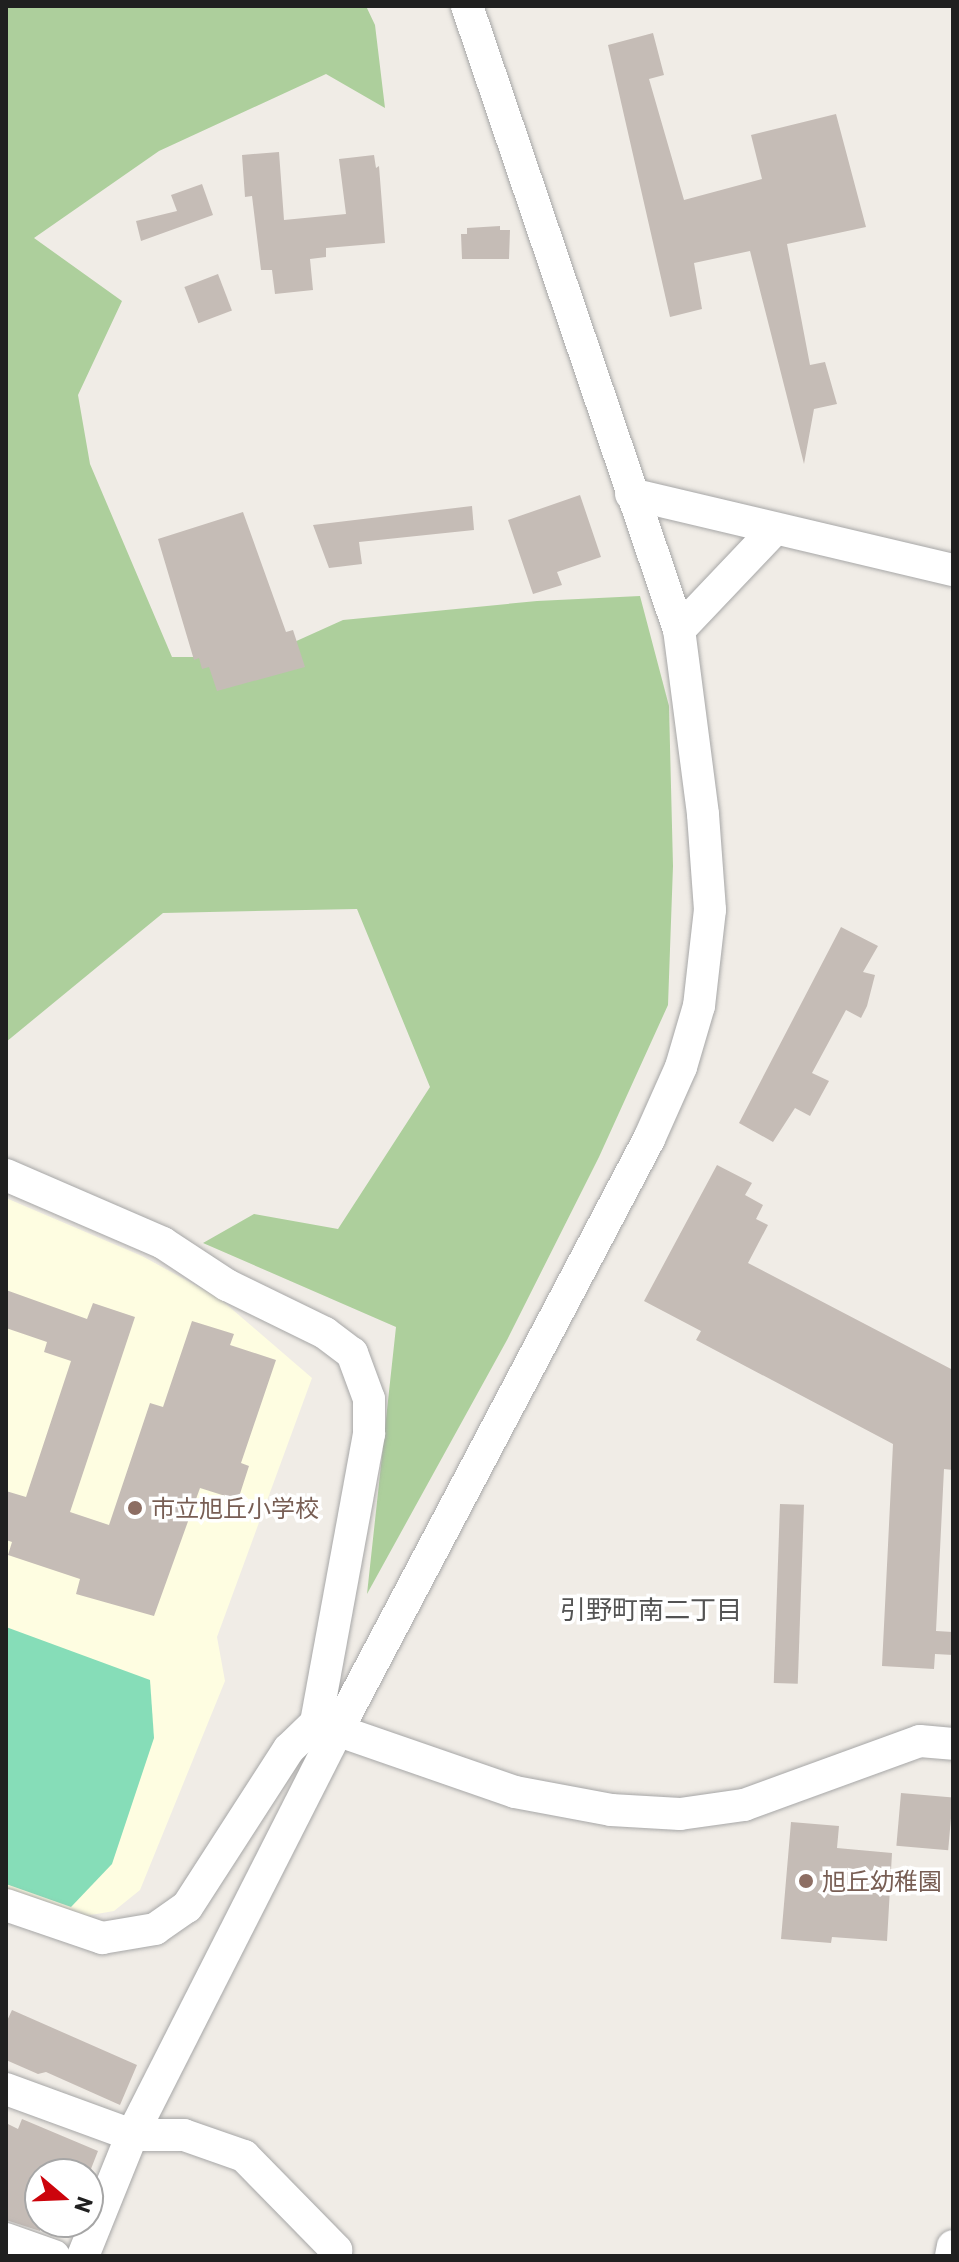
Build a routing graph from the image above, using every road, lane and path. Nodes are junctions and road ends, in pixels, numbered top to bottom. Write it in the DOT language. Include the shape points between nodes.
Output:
graph roads {
  1 [pos="467,6"];
  2 [pos="631,494"];
  3 [pos="774,530"];
  4 [pos="953,570"];
  5 [pos="679,630"];
  6 [pos="6,1175"];
  7 [pos="326,1727"];
  8 [pos="953,1744"];
  9 [pos="6,1905"];
  10 [pos="6,2089"];
  11 [pos="132,2135"];
  12 [pos="6,2239"];
  13 [pos="953,2246"];
  14 [pos="54,2256"];
  15 [pos="83,2256"];
  16 [pos="336,2256"];
  17 [pos="951,2256"];
  1 -- 2 [label="street"];
  2 -- 3 [label="street"];
  2 -- 5 [label="street"];
  3 -- 4 [label="street"];
  3 -- 5 [label="street"];
  5 -- 7 [label="street" via="710,910 699,1006 681,1067 649,1139"];
  6 -- 7 [label="street" via="163,1243 227,1285 325,1333 352,1353 369,1399 369,1434"];
  7 -- 8 [label="street" via="515,1792 611,1810 680,1814 744,1805 920,1741"];
  7 -- 9 [label="street" via="289,1749 187,1907 155,1929 102,1938"];
  7 -- 11 [label="street"];
  10 -- 11 [label="street"];
  11 -- 15 [label="street"];
  11 -- 16 [label="street" via="184,2135 244,2156 336,2250"];
  12 -- 14 [label="street"];
  13 -- 17 [label="street"];
}
